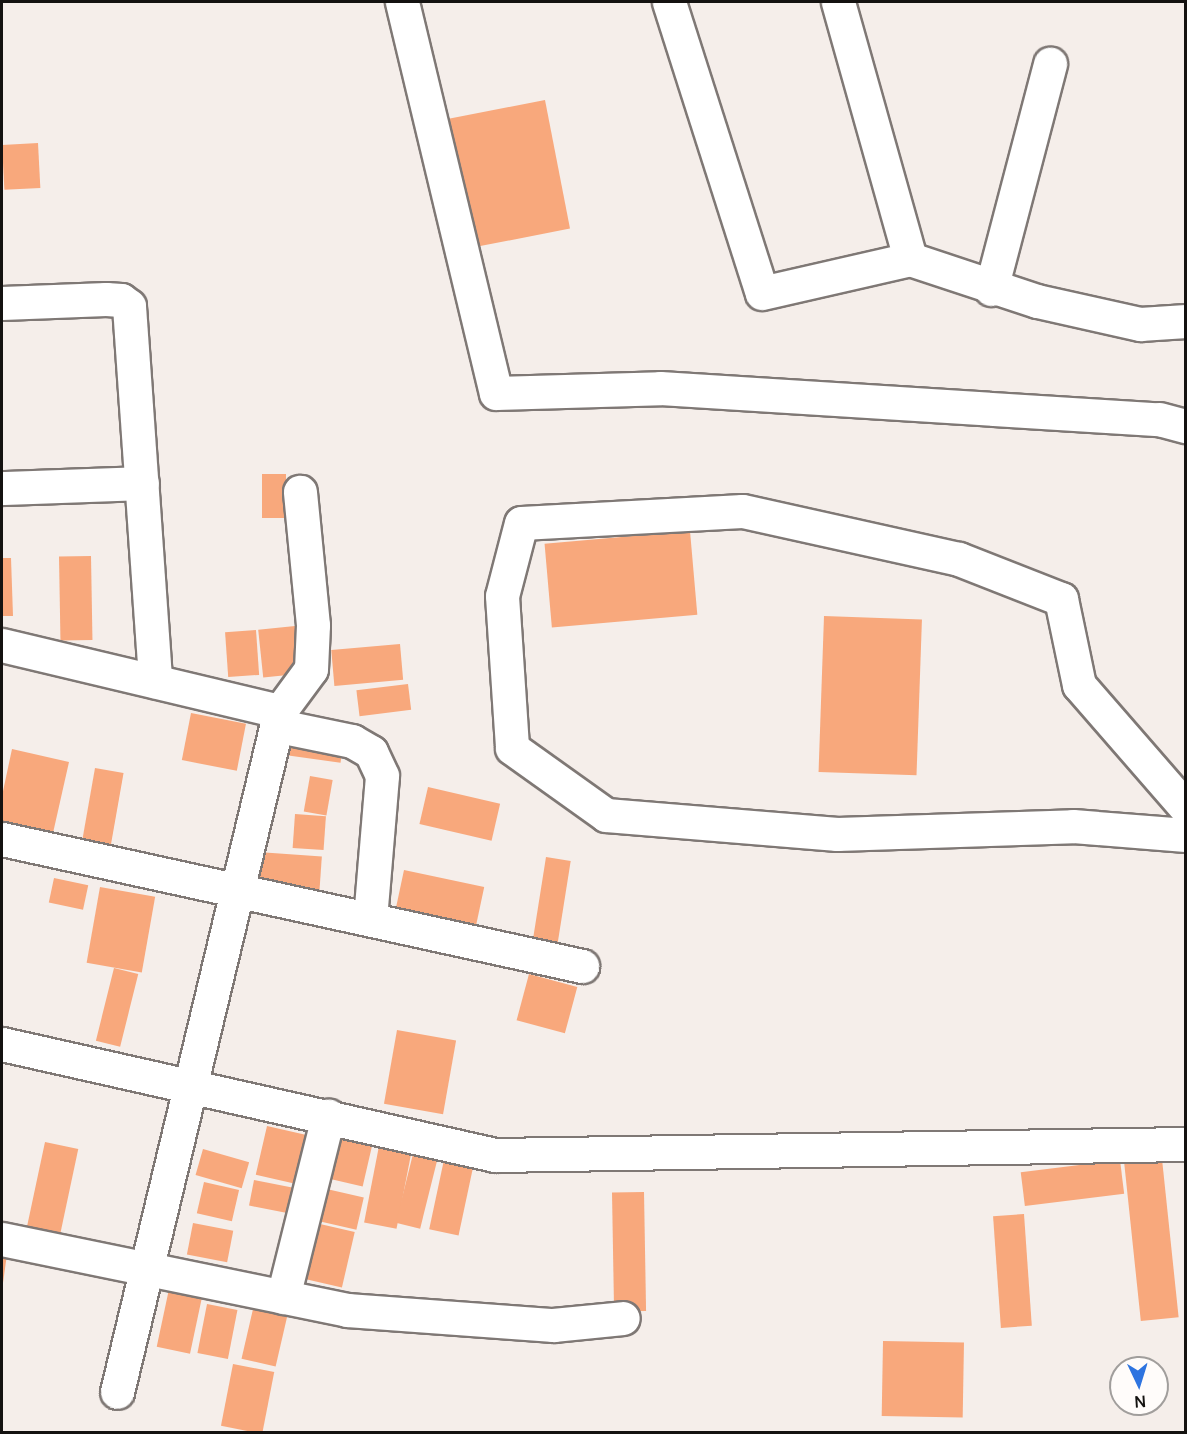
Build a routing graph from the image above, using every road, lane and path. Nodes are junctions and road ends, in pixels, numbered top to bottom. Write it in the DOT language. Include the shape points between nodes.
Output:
graph roads {
  1 [pos="402,2"];
  2 [pos="669,2"];
  3 [pos="838,2"];
  4 [pos="1050,64"];
  5 [pos="910,259"];
  6 [pos="991,289"];
  7 [pos="2,303"];
  8 [pos="1185,321"];
  9 [pos="1185,426"];
  10 [pos="142,483"];
  11 [pos="2,488"];
  12 [pos="300,492"];
  13 [pos="2,645"];
  14 [pos="155,681"];
  15 [pos="279,719"];
  16 [pos="1185,808"];
  17 [pos="1185,836"];
  18 [pos="2,839"];
  19 [pos="238,888"];
  20 [pos="370,918"];
  21 [pos="582,966"];
  22 [pos="2,1044"];
  23 [pos="191,1085"];
  24 [pos="328,1116"];
  25 [pos="1185,1144"];
  26 [pos="2,1239"];
  27 [pos="149,1270"];
  28 [pos="284,1297"];
  29 [pos="623,1318"];
  30 [pos="117,1392"];
  1 -- 9 [label="street" via="496,393 660,388 1159,419"];
  2 -- 5 [label="street" via="762,293"];
  3 -- 5 [label="street"];
  4 -- 6 [label="street"];
  5 -- 6 [label="street"];
  6 -- 8 [label="street" via="1140,324"];
  7 -- 10 [label="street" via="106,299 122,300 129,306"];
  10 -- 11 [label="street"];
  10 -- 14 [label="street"];
  12 -- 15 [label="street" via="313,625 311,669"];
  13 -- 14 [label="street"];
  14 -- 15 [label="street"];
  15 -- 19 [label="street"];
  15 -- 20 [label="street" via="352,741 371,752 382,776"];
  16 -- 17 [label="street" via="1079,685 1061,599 959,559 742,511 521,523 502,596 512,748 606,815 837,834 1073,826"];
  18 -- 19 [label="street"];
  19 -- 20 [label="street"];
  19 -- 23 [label="street"];
  20 -- 21 [label="street"];
  22 -- 23 [label="street"];
  23 -- 24 [label="street"];
  23 -- 27 [label="street"];
  24 -- 25 [label="street" via="495,1155"];
  24 -- 28 [label="street"];
  26 -- 27 [label="street"];
  27 -- 28 [label="street"];
  27 -- 30 [label="street"];
  28 -- 29 [label="street" via="348,1310 503,1323 553,1325"];
}
